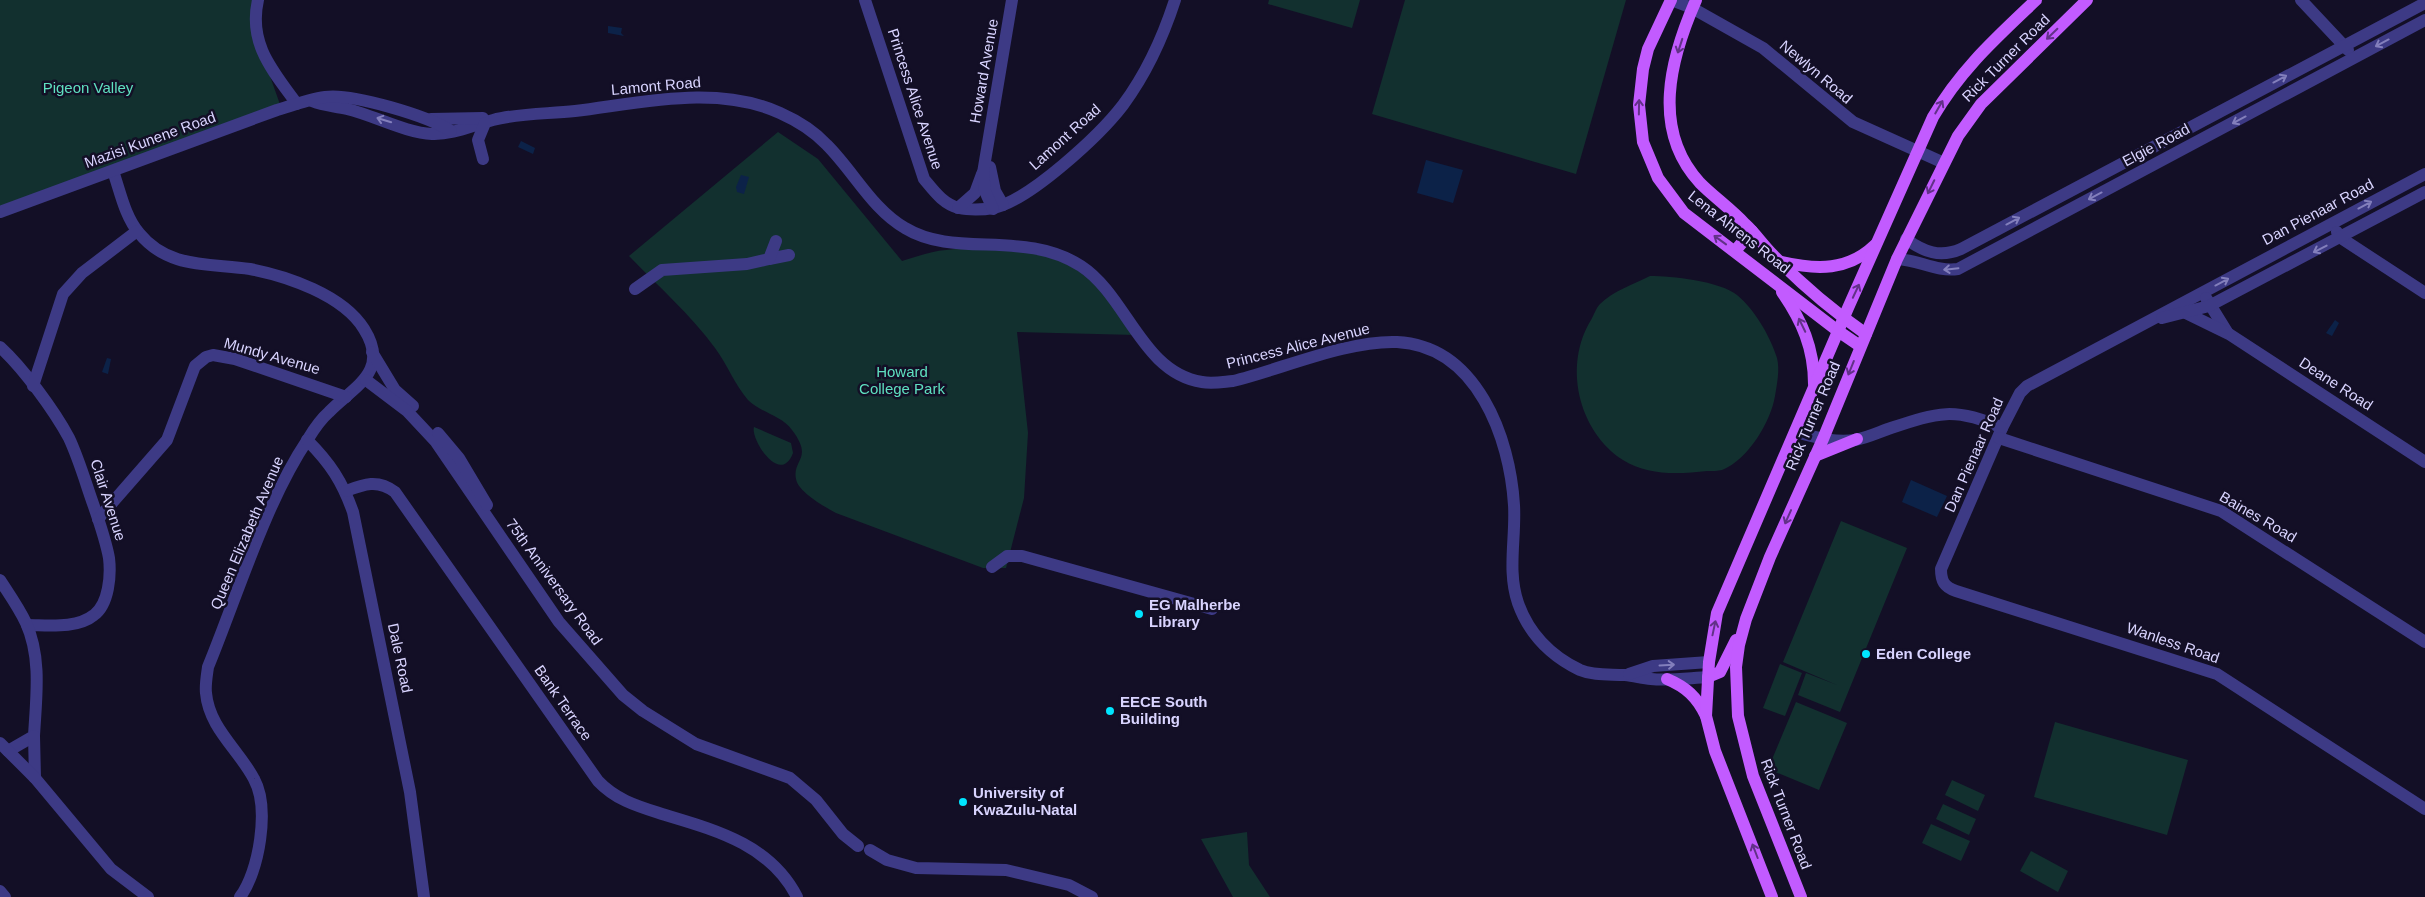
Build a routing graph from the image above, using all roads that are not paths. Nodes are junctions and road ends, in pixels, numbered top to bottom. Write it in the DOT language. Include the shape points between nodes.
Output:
graph roads {
  1 [pos="258,0"];
  2 [pos="865,0"];
  3 [pos="1012,0"];
  4 [pos="1175,0"];
  5 [pos="1671,0"];
  6 [pos="2036,0"];
  7 [pos="2087,0"];
  8 [pos="2300,0"];
  9 [pos="2425,3"];
  10 [pos="1694,4"];
  11 [pos="2425,20"];
  12 [pos="2344,45"];
  13 [pos="2355,58"];
  14 [pos="312,101"];
  15 [pos="297,104"];
  16 [pos="425,119"];
  17 [pos="489,121"];
  18 [pos="450,131"];
  19 [pos="430,134"];
  20 [pos="2171,137"];
  21 [pos="987,147"];
  22 [pos="1918,151"];
  23 [pos="2179,152"];
  24 [pos="483,159"];
  25 [pos="1944,163"];
  26 [pos="113,171"];
  27 [pos="983,173"];
  28 [pos="2425,174"];
  29 [pos="2425,192"];
  30 [pos="998,207"];
  31 [pos="958,208"];
  32 [pos="0,212"];
  33 [pos="2331,223"];
  34 [pos="137,231"];
  35 [pos="1752,231"];
  36 [pos="1988,234"];
  37 [pos="2341,238"];
  38 [pos="1906,239"];
  39 [pos="776,242"];
  40 [pos="982,243"];
  41 [pos="1877,243"];
  42 [pos="1997,250"];
  43 [pos="1735,251"];
  44 [pos="789,255"];
  45 [pos="769,259"];
  46 [pos="1897,259"];
  47 [pos="1780,261"];
  48 [pos="1773,279"];
  49 [pos="635,289"];
  50 [pos="2203,292"];
  51 [pos="2425,293"];
  52 [pos="2209,306"];
  53 [pos="2186,313"];
  54 [pos="1844,318"];
  55 [pos="2147,321"];
  56 [pos="1838,331"];
  57 [pos="1866,334"];
  58 [pos="2228,334"];
  59 [pos="1860,346"];
  60 [pos="0,347"];
  61 [pos="372,352"];
  62 [pos="366,380"];
  63 [pos="33,386"];
  64 [pos="1814,389"];
  65 [pos="346,397"];
  66 [pos="1795,432"];
  67 [pos="2000,433"];
  68 [pos="1823,439"];
  69 [pos="307,440"];
  70 [pos="1857,440"];
  71 [pos="1815,456"];
  72 [pos="2425,462"];
  73 [pos="346,491"];
  74 [pos="98,519"];
  75 [pos="501,535"];
  76 [pos="992,567"];
  77 [pos="0,580"];
  78 [pos="1942,582"];
  79 [pos="1212,609"];
  80 [pos="1746,619"];
  81 [pos="27,625"];
  82 [pos="2425,642"];
  83 [pos="1709,662"];
  84 [pos="1626,675"];
  85 [pos="1714,675"];
  86 [pos="1667,679"];
  87 [pos="1736,703"];
  88 [pos="1706,716"];
  89 [pos="34,736"];
  90 [pos="4,747"];
  91 [pos="35,778"];
  92 [pos="2425,808"];
  93 [pos="0,891"];
  94 [pos="5,897"];
  95 [pos="148,897"];
  96 [pos="240,897"];
  97 [pos="424,897"];
  98 [pos="797,897"];
  99 [pos="1092,897"];
  100 [pos="1772,897"];
  101 [pos="1800,897"];
  1 -- 15 [label="street" via="255,29 261,51"];
  2 -- 31 [label="street, Princess Alice Avenue" via="924,179 944,201"];
  3 -- 21 [label="street, Howard Avenue"];
  4 -- 30 [label="street, Lamont Road" via="1147,67 1123,105 1066,163 1036,186"];
  5 -- 10 [label="street, Newlyn Road"];
  43 -- 5 [label="main road, Lena Ahrens Road, one-way" via="1690,217 1672,198 1658,178 1644,142 1639,105 1642,69"];
  22 -- 6 [label="main road, Rick Turner Road, one-way" via="1933,117 1959,76"];
  7 -- 25 [label="main road, Rick Turner Road, one-way" via="1981,104"];
  8 -- 12 [label="street"];
  9 -- 12 [label="street, Elgie Road"];
  10 -- 22 [label="street, Newlyn Road" via="1762,48 1853,122"];
  10 -- 35 [label="main road, Lena Ahrens Road, one-way" via="1674,65 1670,88 1670,127 1680,152 1700,182"];
  11 -- 13 [label="street, Elgie Road, one-way"];
  12 -- 13 [label="street"];
  20 -- 12 [label="street, Elgie Road, one-way"];
  13 -- 23 [label="street, Elgie Road, one-way"];
  14 -- 15 [label="street, Mazisi Kunene Road"];
  14 -- 16 [label="street, Mazisi Kunene Road" via="325,97 352,98"];
  19 -- 14 [label="street, Mazisi Kunene Road, one-way"];
  15 -- 26 [label="street, Mazisi Kunene Road"];
  16 -- 17 [label="street, Lamont Road" via="485,118"];
  16 -- 18 [label="street"];
  17 -- 18 [label="street, Lamont Road"];
  17 -- 24 [label="street" via="478,140"];
  17 -- 40 [label="street, Lamont Road" via="697,97 748,102 778,112 816,134 879,207 905,228 936,240"];
  18 -- 19 [label="street, Lamont Road"];
  20 -- 23 [label="street"];
  36 -- 20 [label="street, Elgie Road, one-way"];
  21 -- 27 [label="street, Howard Avenue"];
  21 -- 30 [label="street, Howard Avenue"];
  22 -- 25 [label="street, Newlyn Road"];
  22 -- 41 [label="main road, Rick Turner Road"];
  23 -- 42 [label="street, Elgie Road, one-way"];
  25 -- 38 [label="main road, Rick Turner Road, one-way"];
  26 -- 32 [label="street, Mazisi Kunene Road"];
  26 -- 34 [label="street"];
  27 -- 30 [label="street, Howard Avenue" via="986,191"];
  27 -- 31 [label="street, Howard Avenue" via="974,193"];
  33 -- 28 [label="street, Dan Pienaar Road, one-way"];
  29 -- 37 [label="street, Dan Pienaar Road"];
  30 -- 31 [label="street"];
  33 -- 37 [label="street"];
  50 -- 33 [label="street, Dan Pienaar Road, one-way"];
  34 -- 61 [label="street" via="151,246 173,259 272,274 316,291 339,305 361,325"];
  34 -- 63 [label="street" via="82,273 64,294"];
  35 -- 43 [label="main road"];
  35 -- 47 [label="main road, Lena Ahrens Road"];
  36 -- 38 [label="street, Elgie Road" via="1944,254 1926,250"];
  36 -- 42 [label="street"];
  37 -- 51 [label="street"];
  37 -- 52 [label="street, Dan Pienaar Road, one-way"];
  38 -- 46 [label="main road, Rick Turner Road"];
  39 -- 45 [label="street"];
  40 -- 84 [label="street, Princess Alice Avenue" via="1027,246 1048,251 1080,266 1106,288 1152,352 1169,368 1192,380 1211,383 1233,381 1364,344 1382,342 1416,346 1458,367 1473,380 1482,395 1502,446 1514,504 1512,577 1524,616 1542,644 1566,662 1601,675"];
  41 -- 47 [label="main road" via="1857,259 1835,267 1812,268"];
  54 -- 41 [label="main road, Rick Turner Road, one-way"];
  42 -- 46 [label="street, Elgie Road, one-way" via="1958,269 1935,269"];
  43 -- 48 [label="main road, Lena Ahrens Road"];
  44 -- 45 [label="street"];
  45 -- 49 [label="street" via="746,264 662,270"];
  46 -- 57 [label="main road, Rick Turner Road"];
  47 -- 54 [label="main road, Lena Ahrens Road"];
  48 -- 56 [label="main road, Lena Ahrens Road"];
  64 -- 48 [label="main road, one-way" via="1814,367 1805,330"];
  50 -- 52 [label="street, Deane Road"];
  50 -- 55 [label="street, Dan Pienaar Road"];
  52 -- 53 [label="street, Dan Pienaar Road"];
  52 -- 58 [label="street, Deane Road"];
  53 -- 55 [label="street, Dan Pienaar Road"];
  53 -- 58 [label="street, Deane Road"];
  54 -- 56 [label="main road, Rick Turner Road"];
  54 -- 57 [label="main road, Lena Ahrens Road"];
  55 -- 67 [label="street, Dan Pienaar Road" via="2027,386 2020,393"];
  56 -- 59 [label="main road, Lena Ahrens Road"];
  56 -- 64 [label="main road, Rick Turner Road"];
  57 -- 59 [label="main road, Rick Turner Road"];
  58 -- 72 [label="street, Deane Road"];
  59 -- 68 [label="main road, Rick Turner Road, one-way"];
  60 -- 63 [label="street, Clair Avenue"];
  61 -- 62 [label="street"];
  61 -- 75 [label="street" via="395,390 423,416 459,458 483,496"];
  62 -- 65 [label="street, Queen Elizabeth Avenue"];
  62 -- 75 [label="street, 75th Anniversary Road" via="407,411 436,442"];
  63 -- 74 [label="street, Clair Avenue" via="68,437"];
  64 -- 66 [label="main road, Rick Turner Road"];
  65 -- 69 [label="street, Queen Elizabeth Avenue" via="325,416"];
  65 -- 74 [label="street, Mundy Avenue" via="235,359 206,357 195,366 167,440"];
  66 -- 68 [label="street, Baines Road"];
  83 -- 66 [label="main road, Rick Turner Road, one-way" via="1717,613"];
  67 -- 70 [label="street, Baines Road" via="1969,415 1940,414"];
  67 -- 78 [label="street, Dan Pienaar Road" via="1941,569"];
  67 -- 82 [label="street, Baines Road" via="2221,511"];
  68 -- 70 [label="street, Baines Road"];
  68 -- 71 [label="main road, Rick Turner Road"];
  69 -- 73 [label="street, Dale Road" via="329,462"];
  69 -- 96 [label="street, Queen Elizabeth Avenue" via="268,516 208,667 206,692 210,713 255,780 261,801 256,866"];
  70 -- 71 [label="main road"];
  71 -- 80 [label="main road, Rick Turner Road, one-way"];
  73 -- 97 [label="street, Dale Road" via="410,792"];
  73 -- 98 [label="street, Bank Terrace" via="379,483 395,492 606,790 631,804 743,842 781,871"];
  74 -- 81 [label="street, Clair Avenue" via="109,558 107,592 102,606 94,616 81,622"];
  75 -- 99 [label="street, 75th Anniversary Road" via="558,622 623,695 657,721 696,744 790,778 816,800 842,834 887,860 916,868 1006,870 1069,885"];
  76 -- 79 [label="street" via="1006,556 1022,556"];
  77 -- 81 [label="street"];
  78 -- 92 [label="street, Wanless Road" via="1956,591 2217,674"];
  80 -- 85 [label="main road"];
  80 -- 87 [label="main road, Rick Turner Road" via="1739,645"];
  81 -- 89 [label="street" via="37,674"];
  84 -- 83 [label="street, Princess Alice Avenue, one-way" via="1654,666"];
  83 -- 85 [label="main road"];
  84 -- 86 [label="street, Princess Alice Avenue"];
  85 -- 86 [label="street, Princess Alice Avenue"];
  85 -- 87 [label="main road"];
  85 -- 88 [label="main road"];
  86 -- 88 [label="main road" via="1687,689"];
  87 -- 101 [label="main road, Rick Turner Road" via="1753,776"];
  100 -- 88 [label="main road, one-way" via="1716,751"];
  89 -- 90 [label="street"];
  89 -- 91 [label="street"];
  90 -- 91 [label="street"];
  91 -- 95 [label="street" via="111,869"];
  93 -- 94 [label="street"];
}
